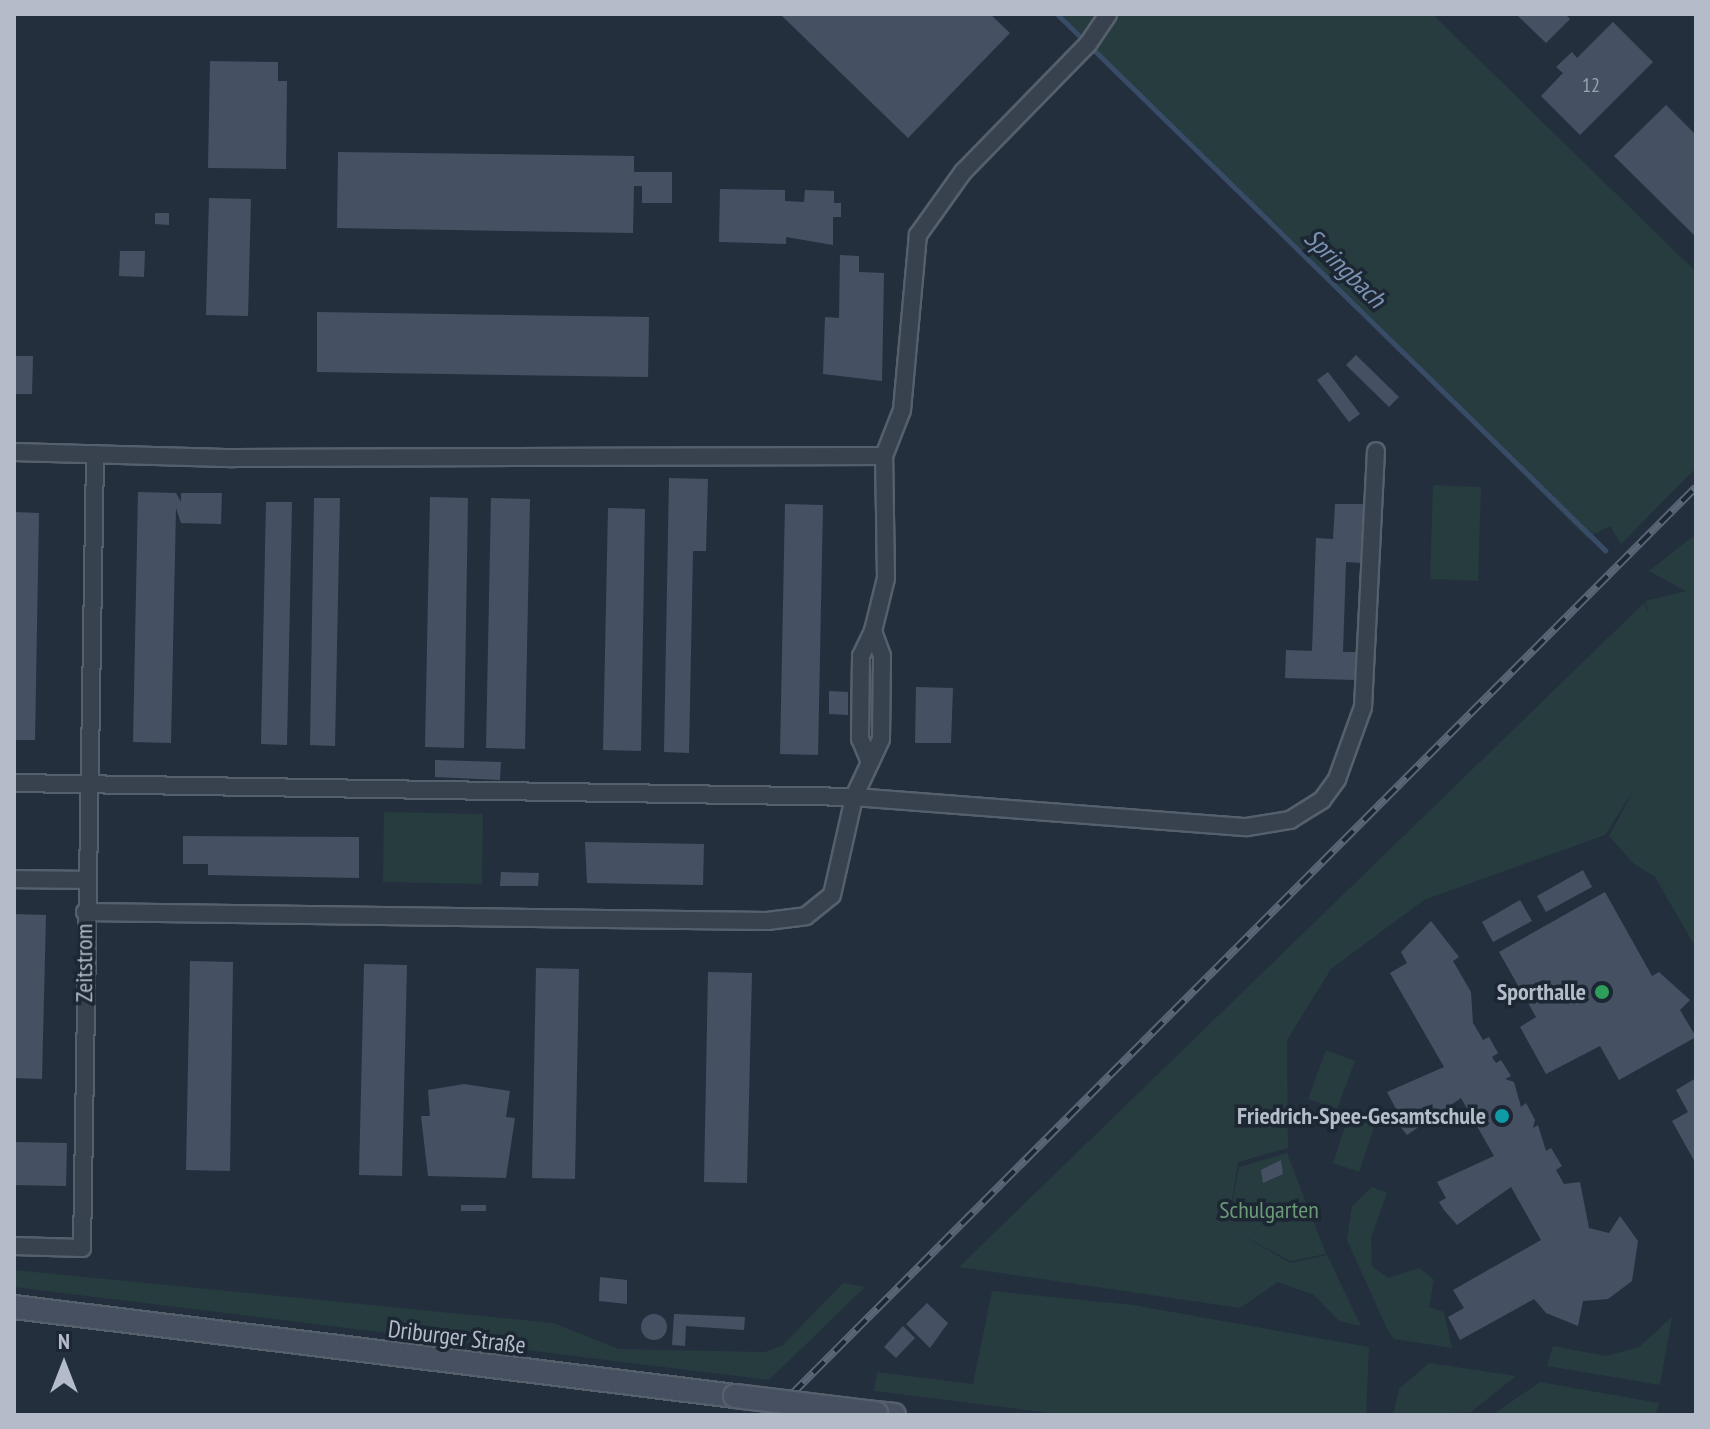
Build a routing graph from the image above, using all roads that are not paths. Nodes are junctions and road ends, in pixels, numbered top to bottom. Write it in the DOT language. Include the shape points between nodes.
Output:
graph roads {
  1 [pos="1108,14"];
  2 [pos="1376,451"];
  3 [pos="14,452"];
  4 [pos="95,454"];
  5 [pos="884,456"];
  6 [pos="14,783"];
  7 [pos="88,784"];
  8 [pos="854,797"];
  9 [pos="14,879"];
  10 [pos="85,880"];
  11 [pos="85,912"];
  12 [pos="14,1246"];
  13 [pos="14,1307"];
  14 [pos="885,1414"];
  1 -- 5 [label="street" via="1084,47 963,172 918,235 902,410"];
  2 -- 8 [label="street" via="1368,675 1352,749 1322,800 1290,820 1247,827"];
  3 -- 4 [label="street"];
  4 -- 5 [label="street"];
  4 -- 7 [label="street, Zeitstrom"];
  5 -- 8 [label="street" via="886,578 873,631 882,656 881,739"];
  6 -- 7 [label="street"];
  7 -- 8 [label="street"];
  7 -- 10 [label="street, Zeitstrom"];
  8 -- 11 [label="street" via="832,895 806,916 787,920"];
  9 -- 10 [label="street"];
  10 -- 11 [label="street, Zeitstrom"];
  11 -- 12 [label="street, Zeitstrom" via="82,1248"];
  13 -- 14 [label="main road, Driburger Straße, bridge"];
}
